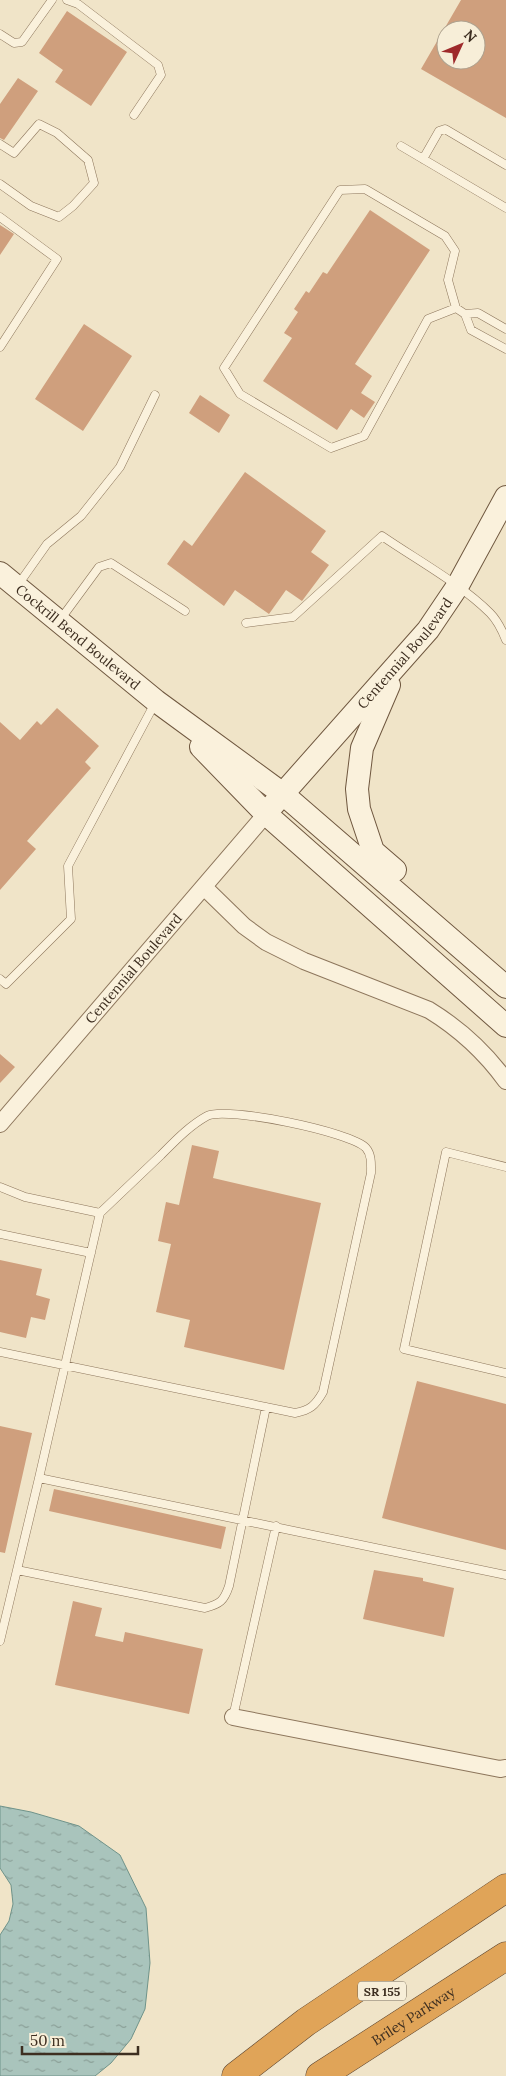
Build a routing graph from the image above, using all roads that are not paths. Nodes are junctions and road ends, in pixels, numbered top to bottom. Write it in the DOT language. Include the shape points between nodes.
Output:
graph roads {
  1 [pos="52,0"];
  2 [pos="67,0"];
  3 [pos="0,34"];
  4 [pos="134,115"];
  5 [pos="0,144"];
  6 [pos="401,146"];
  7 [pos="423,159"];
  8 [pos="506,165"];
  9 [pos="0,184"];
  10 [pos="506,208"];
  11 [pos="0,217"];
  12 [pos="456,308"];
  13 [pos="465,314"];
  14 [pos="506,329"];
  15 [pos="0,347"];
  16 [pos="506,348"];
  17 [pos="155,395"];
  18 [pos="506,497"];
  19 [pos="8,580"];
  20 [pos="457,587"];
  21 [pos="185,611"];
  22 [pos="59,621"];
  23 [pos="246,623"];
  24 [pos="506,640"];
  25 [pos="395,669"];
  26 [pos="156,701"];
  27 [pos="283,794"];
  28 [pos="266,814"];
  29 [pos="204,887"];
  30 [pos="506,968"];
  31 [pos="0,979"];
  32 [pos="506,987"];
  33 [pos="506,1026"];
  34 [pos="506,1081"];
  35 [pos="0,1124"];
  36 [pos="506,1167"];
  37 [pos="0,1187"];
  38 [pos="100,1214"];
  39 [pos="0,1234"];
  40 [pos="91,1253"];
  41 [pos="0,1352"];
  42 [pos="63,1366"];
  43 [pos="506,1373"];
  44 [pos="266,1407"];
  45 [pos="39,1478"];
  46 [pos="243,1519"];
  47 [pos="276,1526"];
  48 [pos="17,1570"];
  49 [pos="506,1575"];
  50 [pos="0,1642"];
  51 [pos="233,1717"];
  52 [pos="506,1768"];
  53 [pos="506,1888"];
  54 [pos="506,1910"];
  55 [pos="506,1956"];
  56 [pos="506,1975"];
  57 [pos="386,2033"];
  58 [pos="236,2076"];
  59 [pos="260,2076"];
  60 [pos="320,2076"];
  1 -- 3 [label="lane" via="22,42 14,43"];
  2 -- 4 [label="lane" via="78,4 158,65 161,75"];
  5 -- 9 [label="lane" via="14,153 39,124 57,133 88,160 94,183 59,217 31,206"];
  6 -- 7 [label="lane"];
  7 -- 8 [label="lane" via="439,131 445,129"];
  7 -- 10 [label="lane"];
  11 -- 15 [label="lane" via="58,259"];
  12 -- 12 [label="lane" via="448,280 455,251 445,236 365,189 340,190 224,368 240,394 331,448 364,436 428,319"];
  12 -- 13 [label="lane"];
  13 -- 14 [label="lane" via="478,313"];
  13 -- 16 [label="lane" via="471,330"];
  17 -- 19 [label="lane" via="120,467 81,516"];
  18 -- 20 [label="main road, Centennial Boulevard"];
  19 -- 22 [label="main road, Cockrill Bend Boulevard"];
  20 -- 23 [label="lane" via="382,536 293,618"];
  20 -- 24 [label="lane" via="490,613"];
  20 -- 25 [label="main road, Centennial Boulevard" via="428,630"];
  21 -- 22 [label="lane" via="111,563 99,567"];
  22 -- 26 [label="main road, Cockrill Bend Boulevard"];
  25 -- 27 [label="main road, Centennial Boulevard"];
  25 -- 30 [label="main road" via="362,748 358,769 359,809 365,831 373,850"];
  26 -- 27 [label="main road"];
  26 -- 28 [label="main road"];
  26 -- 31 [label="lane" via="68,866 71,919 6,984"];
  27 -- 28 [label="main road, Centennial Boulevard"];
  27 -- 32 [label="main road"];
  28 -- 29 [label="street, Centennial Boulevard"];
  28 -- 33 [label="main road"];
  29 -- 34 [label="street" via="244,926 266,942 304,961 429,1010 448,1022 483,1052"];
  29 -- 35 [label="street, Centennial Boulevard"];
  36 -- 43 [label="lane" via="446,1152 404,1349"];
  37 -- 38 [label="lane" via="25,1197"];
  38 -- 40 [label="lane"];
  38 -- 44 [label="lane" via="190,1127 210,1115 228,1113 259,1117 350,1137 367,1149 371,1174 323,1392 310,1410 295,1413"];
  39 -- 40 [label="lane"];
  40 -- 42 [label="lane"];
  41 -- 42 [label="lane"];
  42 -- 44 [label="lane"];
  42 -- 45 [label="lane"];
  44 -- 46 [label="lane"];
  45 -- 46 [label="lane"];
  45 -- 48 [label="lane"];
  46 -- 47 [label="lane"];
  46 -- 48 [label="lane" via="229,1586 225,1600 219,1605 205,1608"];
  47 -- 49 [label="lane"];
  47 -- 51 [label="lane"];
  48 -- 50 [label="lane"];
  51 -- 52 [label="street"];
  53 -- 58 [label="highway" via="306,2022"];
  54 -- 59 [label="highway, SR 155" via="315,2035"];
  55 -- 57 [label="highway, Briley Parkway / SR 155"];
  56 -- 57 [label="highway" via="439,2014"];
  57 -- 60 [label="highway, Briley Parkway / SR 155"];
}
